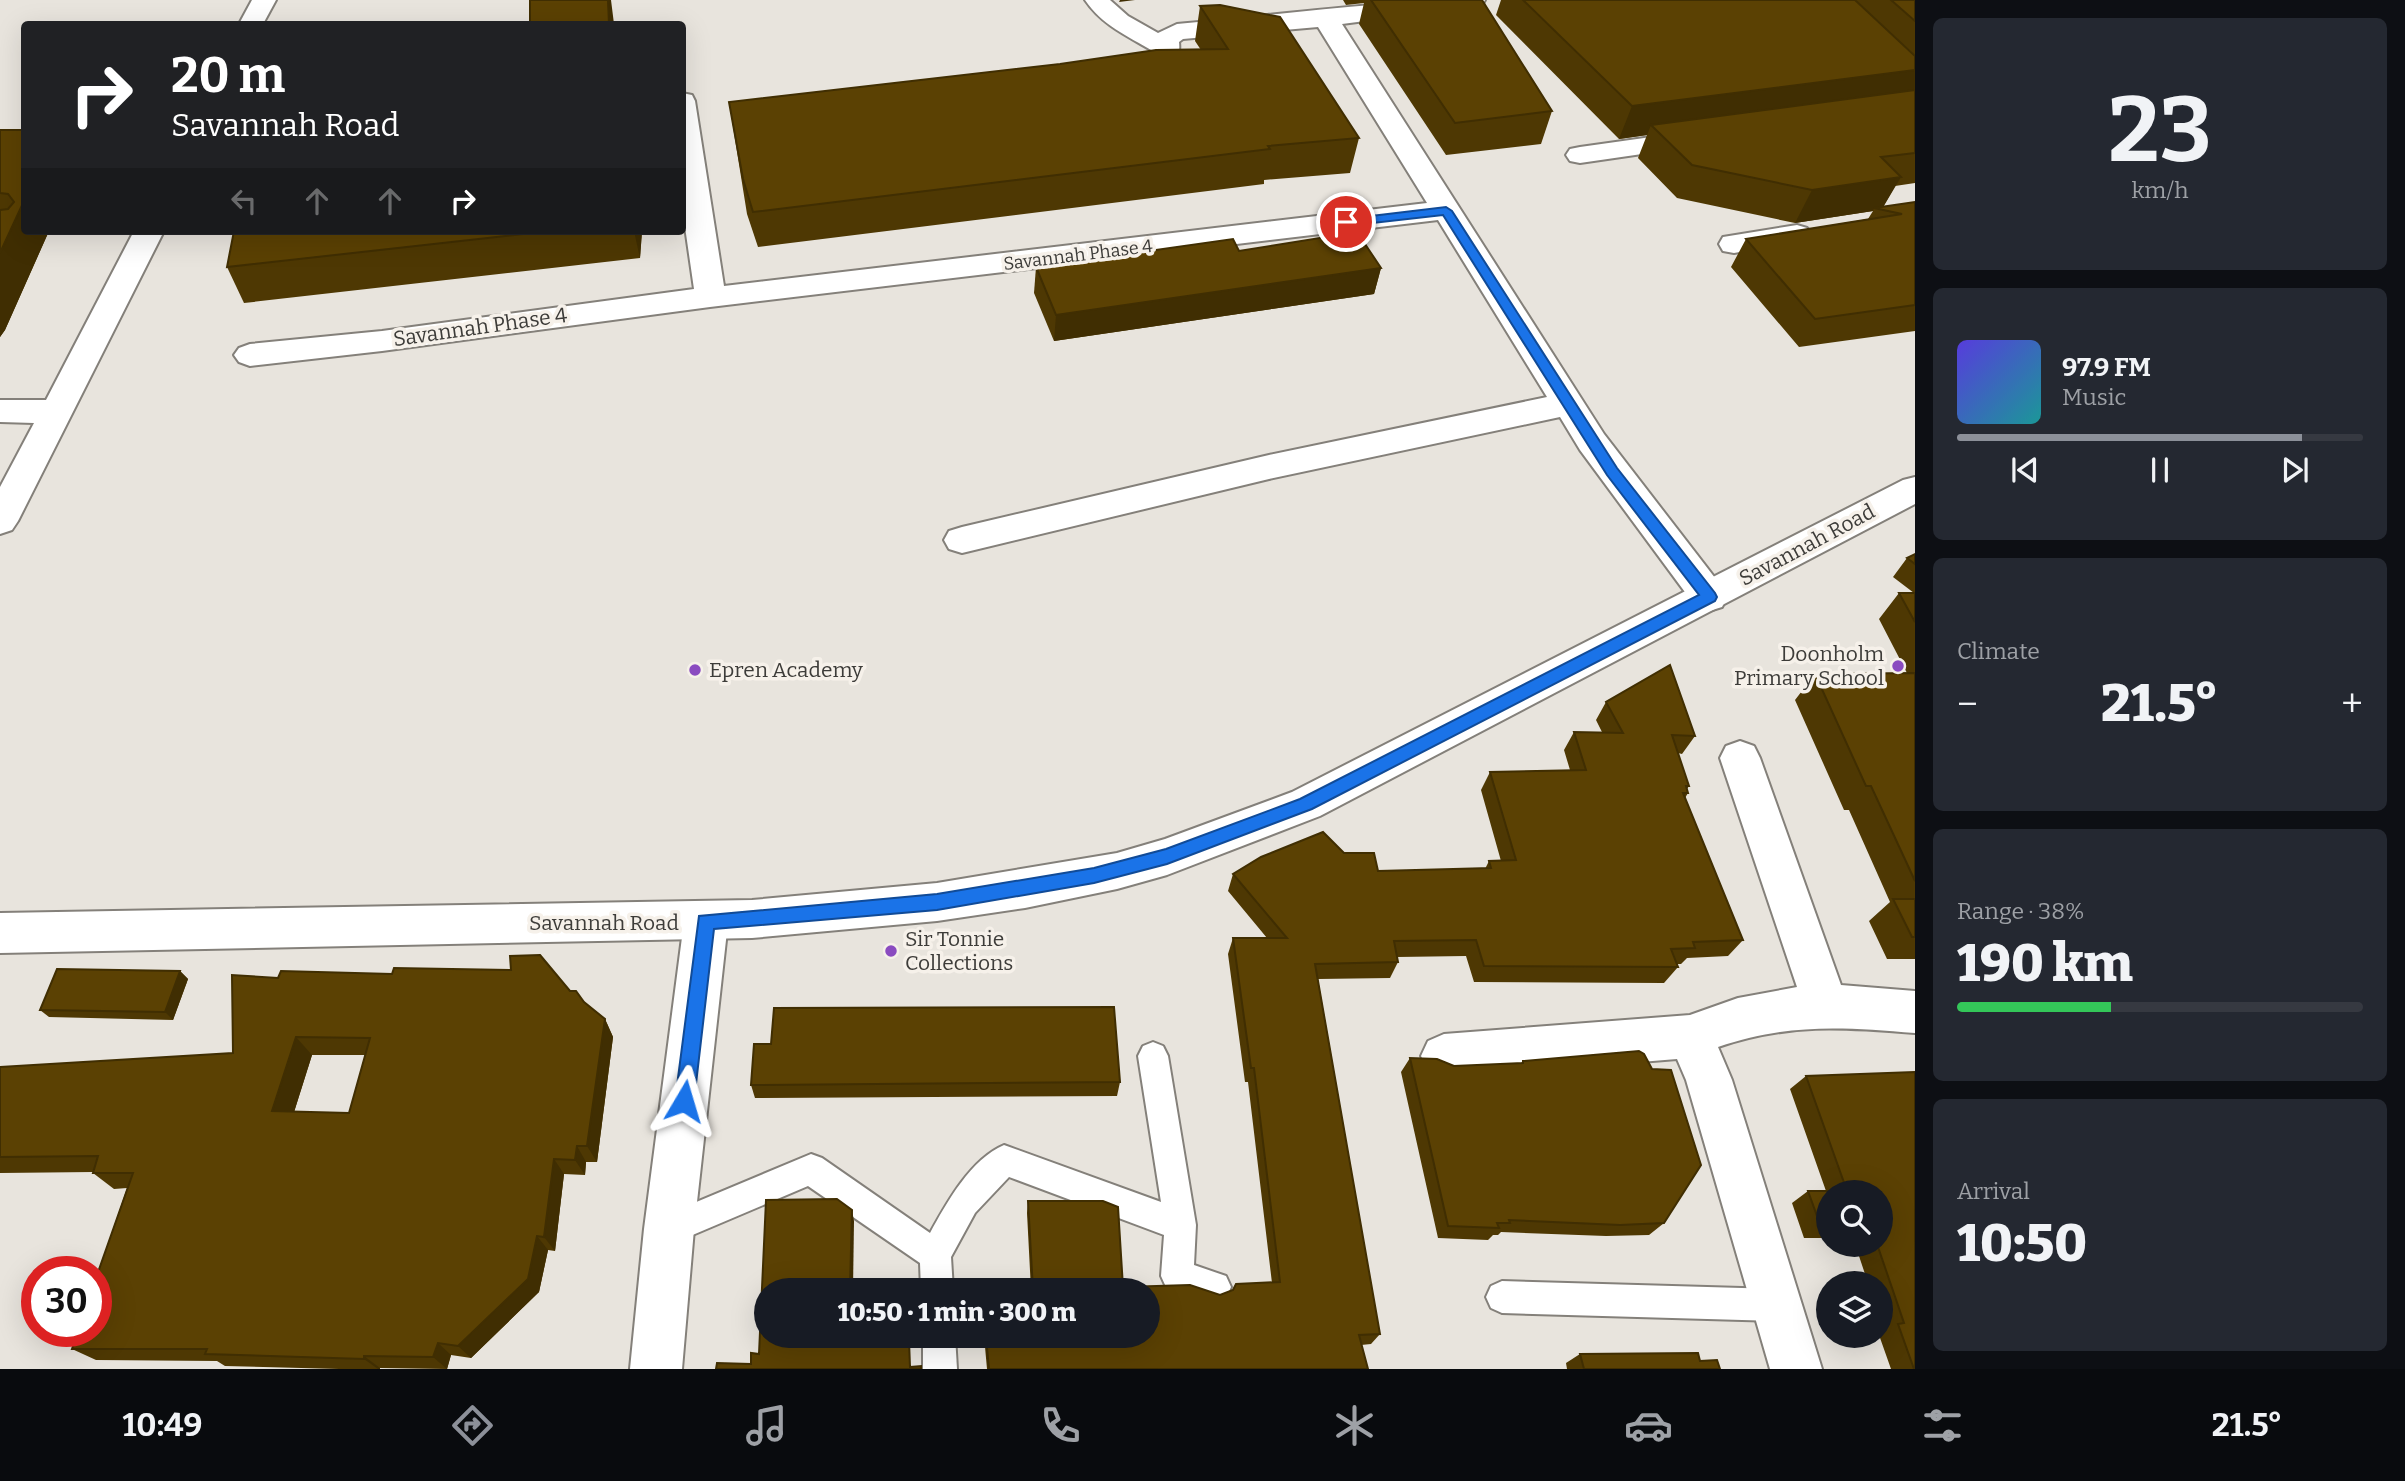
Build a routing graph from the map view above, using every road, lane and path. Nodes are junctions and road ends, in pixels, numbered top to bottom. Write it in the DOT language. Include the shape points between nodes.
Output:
graph roads {
  1 [pos="264,0"];
  2 [pos="1097,0"];
  3 [pos="1473,0"];
  4 [pos="1326,19"];
  5 [pos="253,21"];
  6 [pos="1167,48"];
  7 [pos="1107,80"];
  8 [pos="686,129"];
  9 [pos="1721,136"];
  10 [pos="1580,155"];
  11 [pos="1446,211"];
  12 [pos="1830,230"];
  13 [pos="147,235"];
  14 [pos="1734,244"];
  15 [pos="710,297"];
  16 [pos="250,355"];
  17 [pos="1568,404"];
  18 [pos="0,411"];
  19 [pos="57,412"];
  20 [pos="1915,489"];
  21 [pos="0,522"];
  22 [pos="962,540"];
  23 [pos="1709,597"];
  24 [pos="1740,758"];
  25 [pos="706,922"];
  26 [pos="0,933"];
  27 [pos="1825,1005"];
  28 [pos="1915,1012"];
  29 [pos="1690,1036"];
  30 [pos="1153,1056"];
  31 [pos="1444,1056"];
  32 [pos="1180,1224"];
  33 [pos="669,1229"];
  34 [pos="935,1255"];
  35 [pos="936,1278"];
  36 [pos="1215,1287"];
  37 [pos="1503,1297"];
  38 [pos="1777,1305"];
  39 [pos="939,1348"];
  40 [pos="656,1369"];
  41 [pos="940,1369"];
  42 [pos="1796,1369"];
  1 -- 5 [label="street"];
  2 -- 6 [label="street" via="1116,18"];
  3 -- 4 [label="street"];
  4 -- 6 [label="street" via="1177,32 1166,39"];
  4 -- 11 [label="street"];
  6 -- 7 [label="street" via="1166,62 1155,71"];
  8 -- 15 [label="street"];
  9 -- 10 [label="street"];
  11 -- 15 [label="street, Savannah Phase 4"];
  11 -- 17 [label="street"];
  12 -- 14 [label="street"];
  13 -- 19 [label="street"];
  15 -- 16 [label="street, Savannah Phase 4"];
  17 -- 22 [label="street" via="1269,467"];
  17 -- 23 [label="street" via="1612,471"];
  18 -- 19 [label="street"];
  19 -- 21 [label="street"];
  20 -- 23 [label="street, Savannah Road"];
  23 -- 25 [label="street, Savannah Road" via="1306,804 1167,857 1104,874 937,902"];
  24 -- 27 [label="street"];
  25 -- 26 [label="street, Savannah Road"];
  25 -- 33 [label="street"];
  27 -- 28 [label="street"];
  27 -- 29 [label="street" via="1745,1016"];
  29 -- 31 [label="street"];
  29 -- 38 [label="street" via="1709,1080"];
  30 -- 32 [label="lane"];
  32 -- 34 [label="lane" via="1004,1160 964,1202"];
  32 -- 36 [label="lane" via="1177,1276"];
  33 -- 34 [label="lane" via="811,1169"];
  33 -- 40 [label="street"];
  34 -- 35 [label="lane"];
  37 -- 38 [label="lane"];
  38 -- 42 [label="street"];
  39 -- 41 [label="lane"];
}
